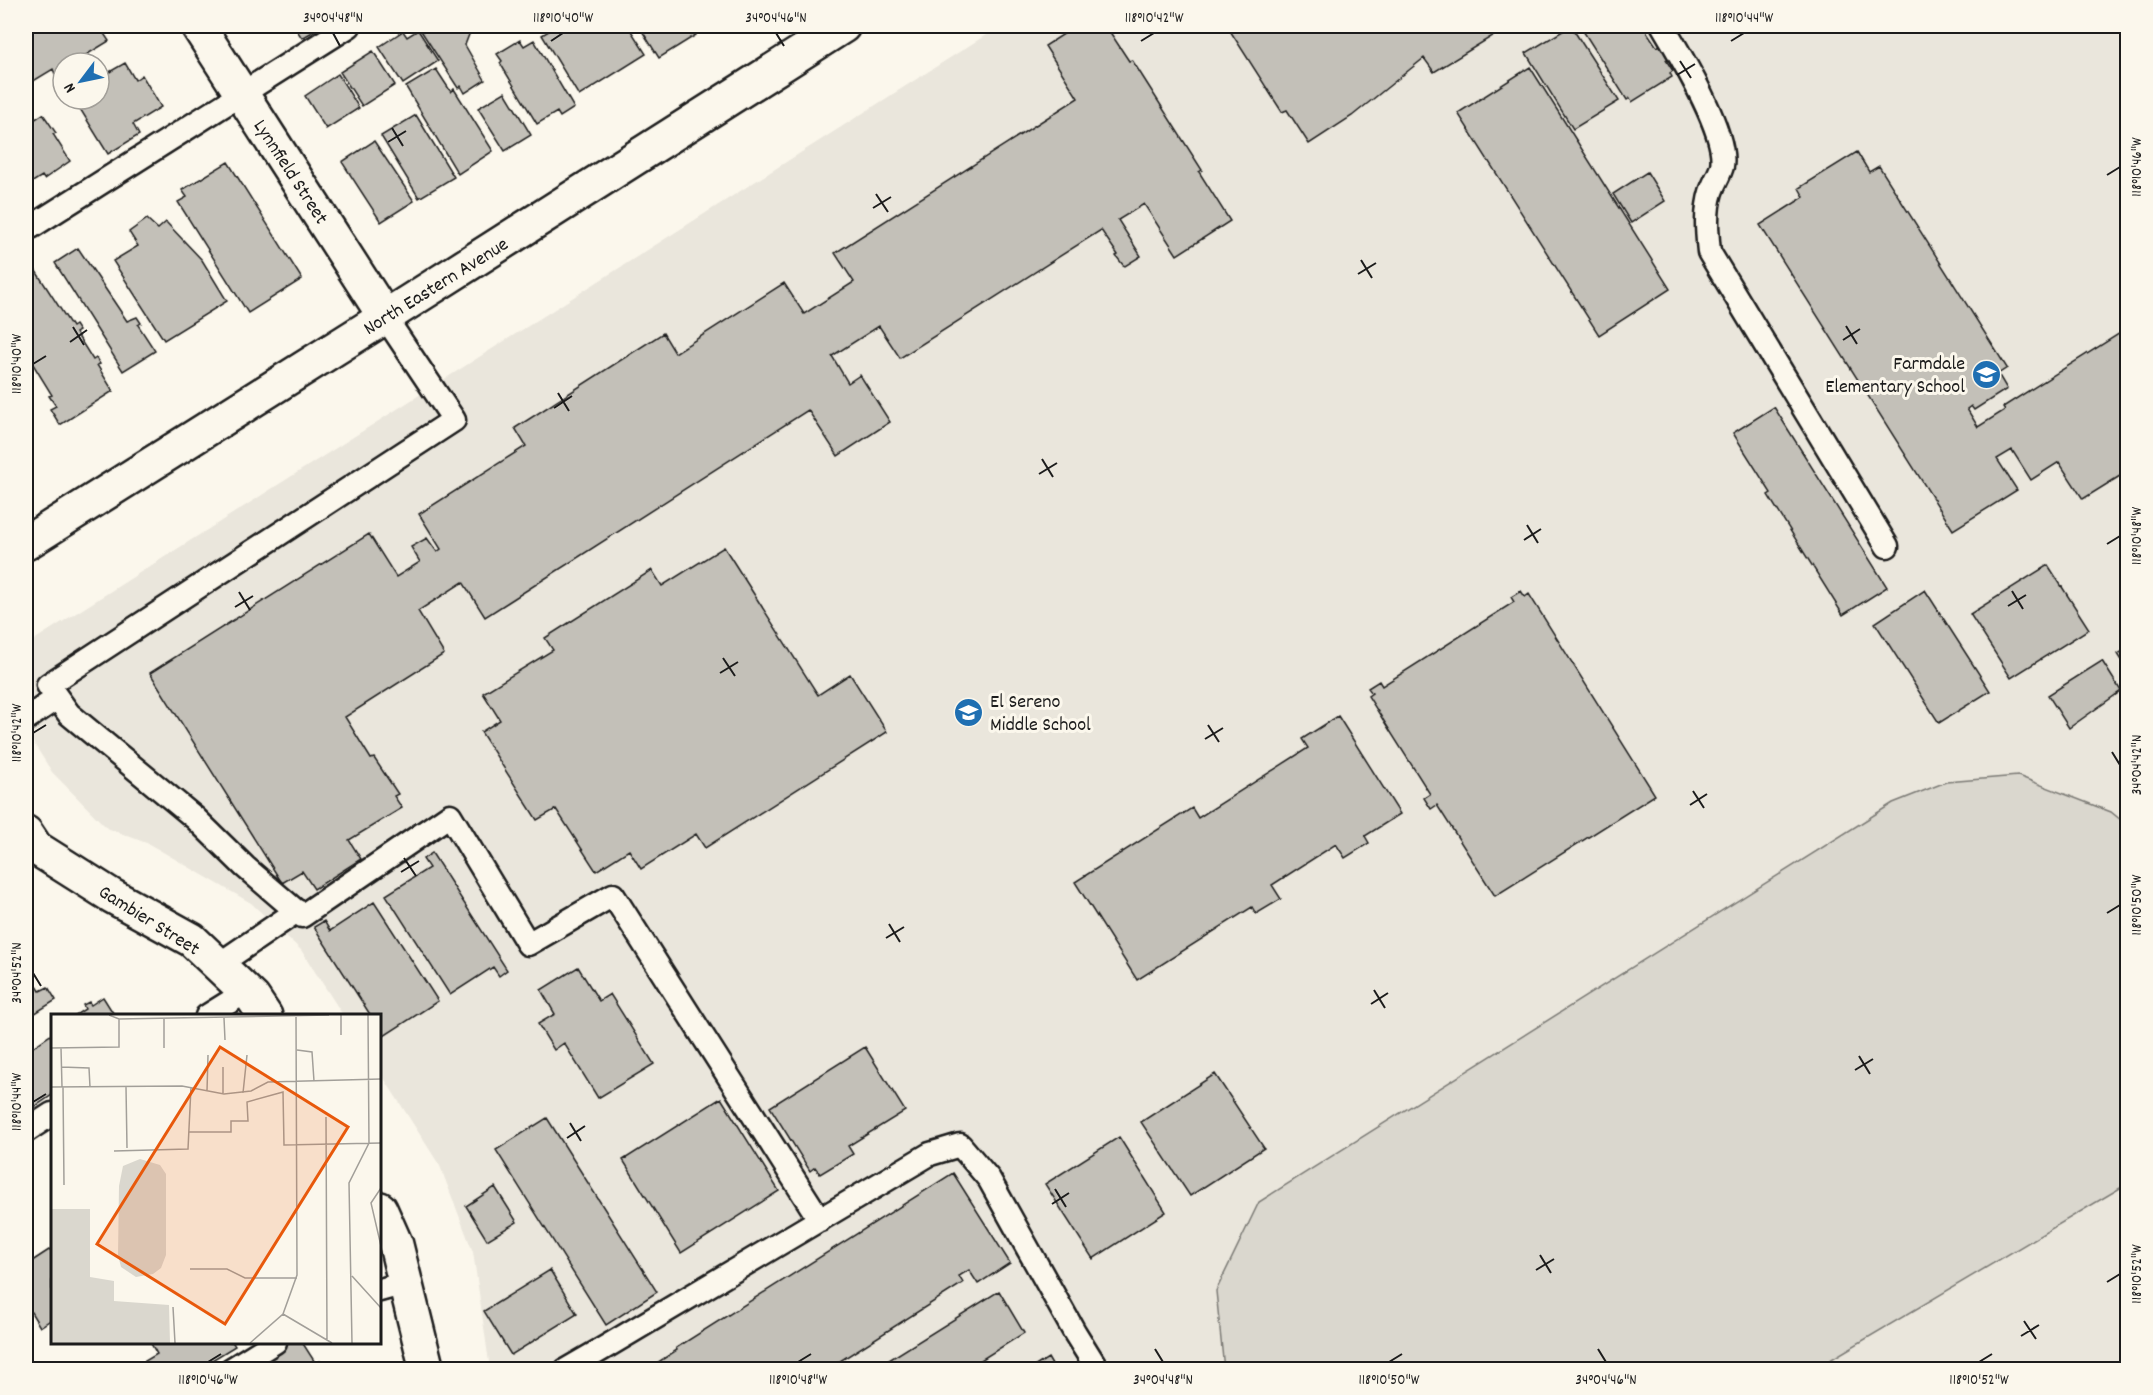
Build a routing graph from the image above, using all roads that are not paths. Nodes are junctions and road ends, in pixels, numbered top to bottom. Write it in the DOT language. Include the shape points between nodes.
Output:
graph roads {
  1 [pos="198,26"];
  2 [pos="349,26"];
  3 [pos="843,26"];
  4 [pos="1663,26"];
  5 [pos="242,93"];
  6 [pos="31,227"];
  7 [pos="386,317"];
  8 [pos="26,543"];
  9 [pos="1887,546"];
  10 [pos="52,691"];
  11 [pos="26,719"];
  12 [pos="26,833"];
  13 [pos="297,911"];
  14 [pos="218,965"];
  15 [pos="256,1004"];
  16 [pos="215,1014"];
  17 [pos="51,1115"];
  18 [pos="26,1131"];
  19 [pos="381,1211"];
  20 [pos="820,1220"];
  21 [pos="392,1286"];
  22 [pos="271,1344"];
  23 [pos="230,1370"];
  24 [pos="427,1370"];
  25 [pos="566,1370"];
  26 [pos="1098,1370"];
  1 -- 5 [label="main road, Lynnfield Street"];
  2 -- 5 [label="lane"];
  3 -- 7 [label="main road, North Eastern Avenue"];
  4 -- 9 [label="lane" via="1692,74 1719,136 1722,164 1710,194 1706,223 1709,252"];
  5 -- 6 [label="lane"];
  5 -- 7 [label="main road, Lynnfield Street"];
  7 -- 8 [label="main road, North Eastern Avenue"];
  7 -- 10 [label="lane" via="454,420"];
  10 -- 11 [label="lane"];
  10 -- 13 [label="lane" via="69,714 195,818"];
  12 -- 14 [label="main road, Gambier Street" via="36,848 192,940"];
  13 -- 14 [label="lane"];
  13 -- 20 [label="lane" via="302,916 450,816 528,944 613,895"];
  14 -- 15 [label="main road, Gambier Street"];
  15 -- 16 [label="lane"];
  17 -- 18 [label="lane"];
  19 -- 21 [label="main road" via="396,1245"];
  20 -- 25 [label="lane"];
  20 -- 26 [label="lane" via="930,1154 960,1145 989,1179"];
  21 -- 24 [label="main road"];
  22 -- 23 [label="lane"];
}
